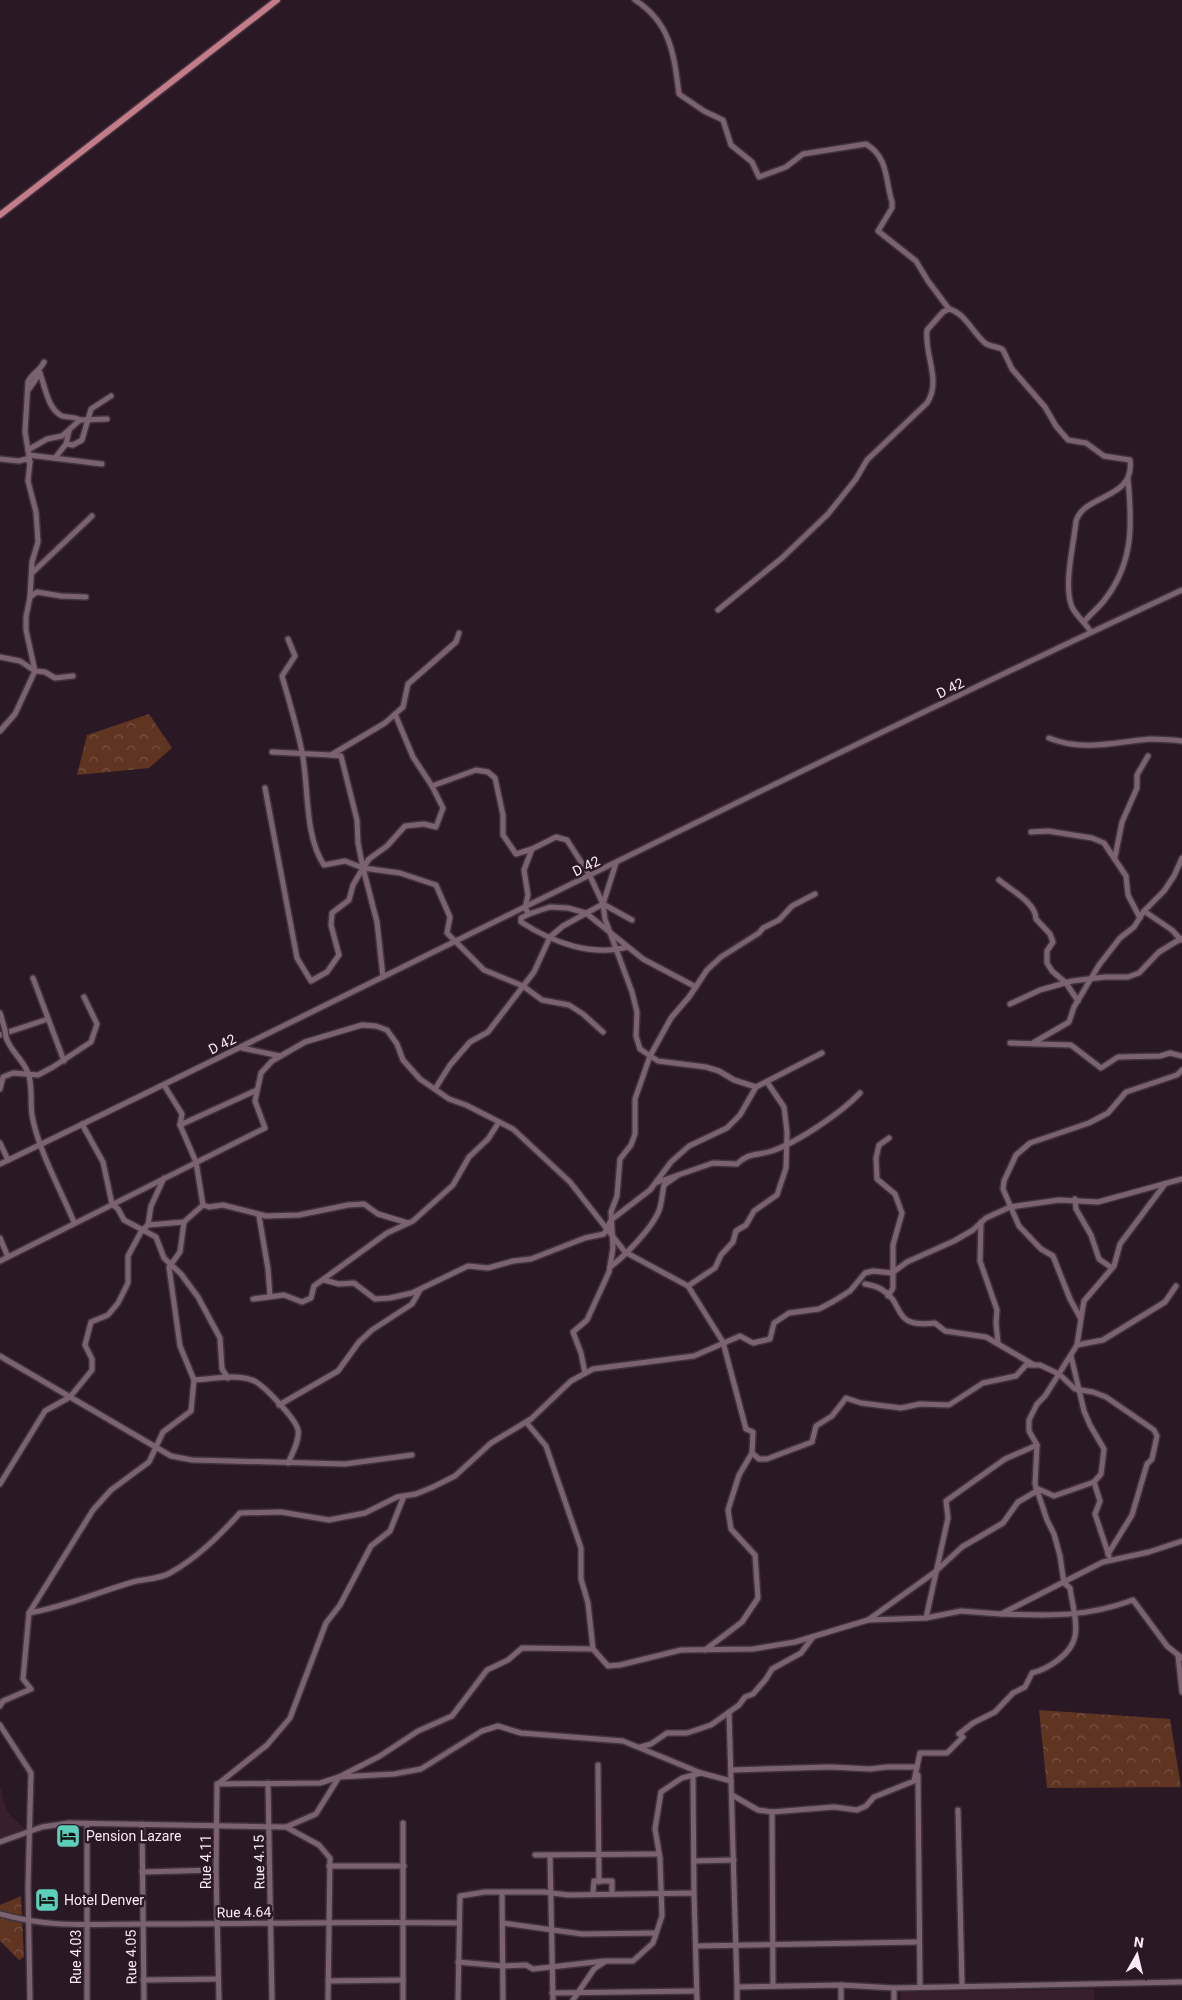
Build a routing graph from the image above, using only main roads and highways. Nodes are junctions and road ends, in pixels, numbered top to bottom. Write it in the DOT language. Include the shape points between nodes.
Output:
graph roads {
  1 [pos="277,0"];
  2 [pos="0,215"];
  1 -- 2 [label="main road"];
}
